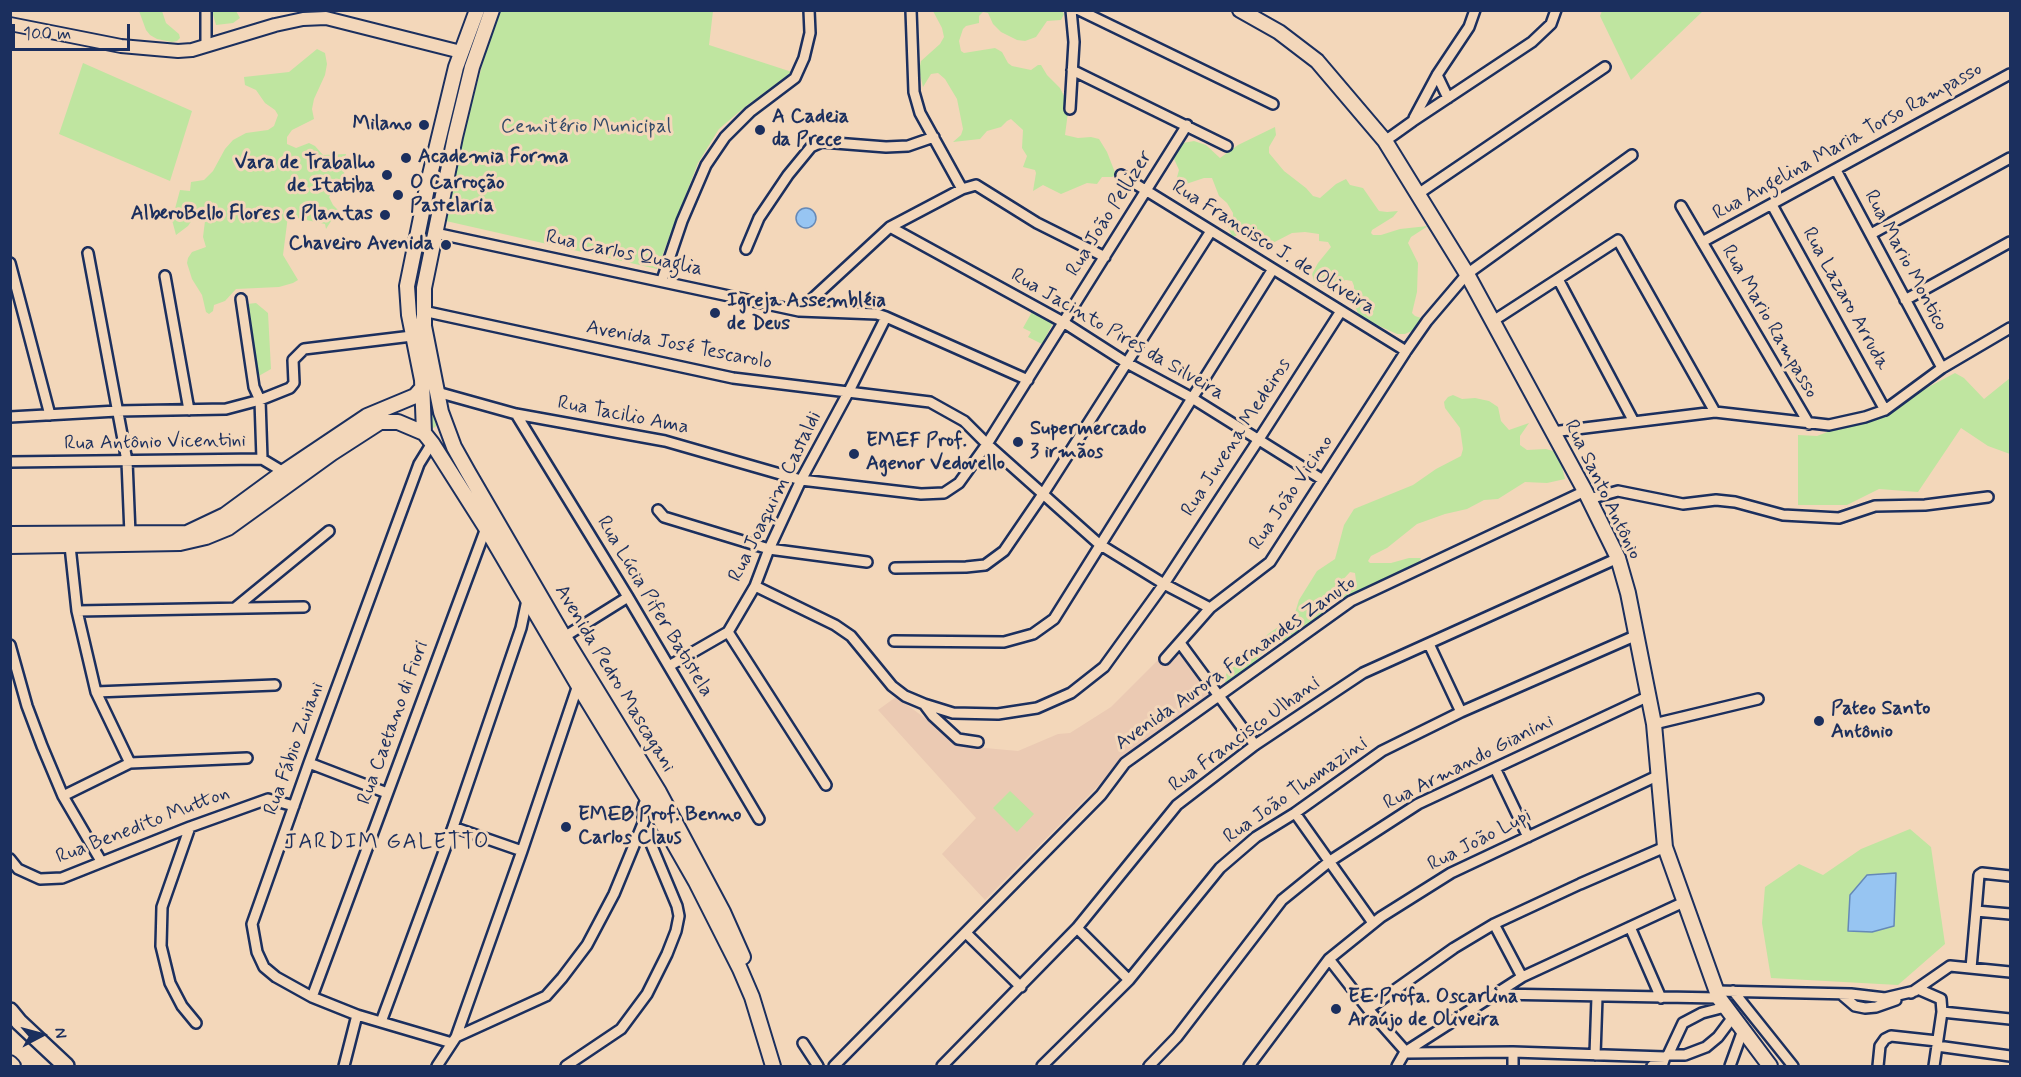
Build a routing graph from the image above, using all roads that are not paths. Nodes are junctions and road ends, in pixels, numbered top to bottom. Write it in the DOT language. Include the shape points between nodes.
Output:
graph roads {
  1 [pos="206,10"];
  2 [pos="477,10"];
  3 [pos="492,10"];
  4 [pos="809,10"];
  5 [pos="911,10"];
  6 [pos="1071,10"];
  7 [pos="1078,10"];
  8 [pos="1240,10"];
  9 [pos="1475,10"];
  10 [pos="1556,10"];
  11 [pos="10,24"];
  12 [pos="206,46"];
  13 [pos="461,52"];
  14 [pos="1605,67"];
  15 [pos="1072,70"];
  16 [pos="2010,74"];
  17 [pos="1437,75"];
  18 [pos="1448,98"];
  19 [pos="1273,104"];
  20 [pos="1070,109"];
  21 [pos="1413,121"];
  22 [pos="1187,125"];
  23 [pos="934,137"];
  24 [pos="1385,141"];
  25 [pos="1227,146"];
  26 [pos="435,153"];
  27 [pos="1632,155"];
  28 [pos="2010,158"];
  29 [pos="450,159"];
  30 [pos="1836,170"];
  31 [pos="1121,175"];
  32 [pos="428,183"];
  33 [pos="444,186"];
  34 [pos="962,189"];
  35 [pos="1146,191"];
  36 [pos="1418,194"];
  37 [pos="1772,205"];
  38 [pos="1681,206"];
  39 [pos="421,220"];
  40 [pos="890,227"];
  41 [pos="1211,231"];
  42 [pos="435,233"];
  43 [pos="1871,234"];
  44 [pos="1702,242"];
  45 [pos="2010,242"];
  46 [pos="746,249"];
  47 [pos="88,253"];
  48 [pos="1105,256"];
  49 [pos="10,263"];
  50 [pos="1273,269"];
  51 [pos="1467,274"];
  52 [pos="165,276"];
  53 [pos="1558,279"];
  54 [pos="662,280"];
  55 [pos="241,299"];
  56 [pos="1905,300"];
  57 [pos="423,311"];
  58 [pos="799,311"];
  59 [pos="1341,311"];
  60 [pos="886,317"];
  61 [pos="1493,321"];
  62 [pos="1063,322"];
  63 [pos="2010,328"];
  64 [pos="412,336"];
  65 [pos="1406,351"];
  66 [pos="1127,363"];
  67 [pos="1942,368"];
  68 [pos="1028,380"];
  69 [pos="422,388"];
  70 [pos="849,391"];
  71 [pos="437,392"];
  72 [pos="1192,398"];
  73 [pos="260,400"];
  74 [pos="1886,410"];
  75 [pos="117,411"];
  76 [pos="189,411"];
  77 [pos="441,412"];
  78 [pos="1715,412"];
  79 [pos="516,414"];
  80 [pos="50,415"];
  81 [pos="10,417"];
  82 [pos="1634,422"];
  83 [pos="1809,424"];
  84 [pos="1552,432"];
  85 [pos="428,438"];
  86 [pos="1259,440"];
  87 [pos="987,444"];
  88 [pos="262,459"];
  89 [pos="127,461"];
  90 [pos="10,462"];
  91 [pos="289,476"];
  92 [pos="801,480"];
  93 [pos="1323,480"];
  94 [pos="1043,494"];
  95 [pos="1587,495"];
  96 [pos="1988,497"];
  97 [pos="658,510"];
  98 [pos="486,528"];
  99 [pos="329,531"];
  100 [pos="10,534"];
  101 [pos="130,534"];
  102 [pos="95,540"];
  103 [pos="1099,544"];
  104 [pos="10,546"];
  105 [pos="70,546"];
  106 [pos="769,549"];
  107 [pos="1618,558"];
  108 [pos="867,562"];
  109 [pos="895,568"];
  110 [pos="1164,584"];
  111 [pos="755,586"];
  112 [pos="628,597"];
  113 [pos="527,600"];
  114 [pos="304,607"];
  115 [pos="235,608"];
  116 [pos="1210,608"];
  117 [pos="77,612"];
  118 [pos="539,620"];
  119 [pos="520,628"];
  120 [pos="728,632"];
  121 [pos="1637,635"];
  122 [pos="564,637"];
  123 [pos="894,641"];
  124 [pos="1180,643"];
  125 [pos="10,645"];
  126 [pos="1429,645"];
  127 [pos="1165,659"];
  128 [pos="669,666"];
  129 [pos="275,685"];
  130 [pos="578,685"];
  131 [pos="96,692"];
  132 [pos="1219,696"];
  133 [pos="1649,696"];
  134 [pos="1758,699"];
  135 [pos="588,702"];
  136 [pos="924,704"];
  137 [pos="569,708"];
  138 [pos="1461,712"];
  139 [pos="1654,724"];
  140 [pos="978,742"];
  141 [pos="1255,745"];
  142 [pos="247,758"];
  143 [pos="130,763"];
  144 [pos="309,764"];
  145 [pos="1496,768"];
  146 [pos="1659,775"];
  147 [pos="826,785"];
  148 [pos="387,793"];
  149 [pos="653,795"];
  150 [pos="63,796"];
  151 [pos="294,806"];
  152 [pos="1295,813"];
  153 [pos="665,815"];
  154 [pos="759,819"];
  155 [pos="643,825"];
  156 [pos="190,826"];
  157 [pos="453,827"];
  158 [pos="1528,837"];
  159 [pos="1665,848"];
  160 [pos="522,851"];
  161 [pos="10,859"];
  162 [pos="100,861"];
  163 [pos="1330,861"];
  164 [pos="2010,876"];
  165 [pos="1684,902"];
  166 [pos="1976,911"];
  167 [pos="2010,914"];
  168 [pos="1373,923"];
  169 [pos="1494,924"];
  170 [pos="1630,927"];
  171 [pos="1077,928"];
  172 [pos="966,933"];
  173 [pos="1329,959"];
  174 [pos="1971,968"];
  175 [pos="2010,972"];
  176 [pos="1522,977"];
  177 [pos="1129,980"];
  178 [pos="1021,987"];
  179 [pos="1916,990"];
  180 [pos="1733,991"];
  181 [pos="1496,994"];
  182 [pos="312,997"];
  183 [pos="1597,997"];
  184 [pos="1661,998"];
  185 [pos="1723,1003"];
  186 [pos="1368,1009"];
  187 [pos="10,1011"];
  188 [pos="1942,1012"];
  189 [pos="357,1014"];
  190 [pos="463,1017"];
  191 [pos="2010,1019"];
  192 [pos="381,1022"];
  193 [pos="195,1023"];
  194 [pos="478,1028"];
  195 [pos="1743,1030"];
  196 [pos="454,1040"];
  197 [pos="803,1043"];
  198 [pos="1937,1044"];
  199 [pos="1405,1052"];
  200 [pos="1513,1052"];
  201 [pos="1594,1055"];
  202 [pos="2010,1056"];
  203 [pos="1665,1060"];
  204 [pos="66,1066"];
  205 [pos="344,1066"];
  206 [pos="437,1066"];
  207 [pos="566,1066"];
  208 [pos="773,1066"];
  209 [pos="781,1066"];
  210 [pos="818,1066"];
  211 [pos="834,1066"];
  212 [pos="942,1066"];
  213 [pos="1042,1066"];
  214 [pos="1149,1066"];
  215 [pos="1249,1066"];
  216 [pos="1397,1066"];
  217 [pos="1513,1066"];
  218 [pos="1652,1066"];
  219 [pos="1730,1066"];
  220 [pos="1770,1066"];
  221 [pos="1793,1066"];
  222 [pos="1878,1066"];
  223 [pos="1934,1066"];
  1 -- 12 [label="street"];
  2 -- 13 [label="main road"];
  3 -- 29 [label="main road, Avenida Pedro Mascagani" via="472,67"];
  4 -- 54 [label="street" via="810,33 795,78 724,137 706,165"];
  5 -- 23 [label="street" via="914,92 920,113"];
  6 -- 15 [label="street"];
  7 -- 19 [label="street"];
  8 -- 24 [label="main road, Rua Santo Antônio" via="1279,32 1317,61"];
  9 -- 17 [label="street" via="1469,27"];
  10 -- 18 [label="street" via="1551,24 1532,42"];
  11 -- 12 [label="street" via="164,51 192,51"];
  12 -- 13 [label="street" via="275,25 326,18"];
  13 -- 26 [label="main road"];
  14 -- 36 [label="street"];
  15 -- 20 [label="street"];
  15 -- 22 [label="street"];
  16 -- 30 [label="street, Rua Angelina Maria Torso Rampasso"];
  17 -- 18 [label="street"];
  17 -- 21 [label="street"];
  18 -- 21 [label="street"];
  21 -- 24 [label="street"];
  22 -- 25 [label="street"];
  22 -- 35 [label="street, Rua João Pellizer"];
  23 -- 34 [label="street"];
  23 -- 46 [label="street" via="908,146 822,142 811,147 759,218"];
  24 -- 36 [label="main road, Rua Santo Antônio"];
  26 -- 29 [label="main road" via="439,158"];
  26 -- 32 [label="main road"];
  27 -- 51 [label="street, Rua João Vicino"];
  28 -- 43 [label="street"];
  29 -- 33 [label="main road, Avenida Pedro Mascagani"];
  30 -- 37 [label="street, Rua Angelina Maria Torso Rampasso"];
  30 -- 43 [label="street, Rua Mario Montico"];
  31 -- 35 [label="street, Rua Francisco J. de Oliveira"];
  32 -- 33 [label="main road" via="439,182"];
  32 -- 39 [label="main road"];
  33 -- 42 [label="main road, Avenida Pedro Mascagani"];
  34 -- 40 [label="street"];
  34 -- 48 [label="street" via="976,185 1037,223"];
  35 -- 41 [label="street, Rua Francisco J. de Oliveira"];
  35 -- 48 [label="street, Rua João Pellizer"];
  36 -- 51 [label="main road, Rua Santo Antônio"];
  37 -- 44 [label="street, Rua Angelina Maria Torso Rampasso"];
  37 -- 74 [label="street, Rua Lazaro Arruda"];
  38 -- 44 [label="street, Rua Mario Rampasso"];
  39 -- 42 [label="main road" via="428,231"];
  39 -- 64 [label="main road" via="407,286"];
  40 -- 58 [label="street"];
  40 -- 62 [label="street, Rua Jacinto Pires da Silveira"];
  41 -- 50 [label="street, Rua Francisco J. de Oliveira"];
  41 -- 66 [label="street"];
  42 -- 54 [label="street, Rua Carlos Quaglia"];
  42 -- 57 [label="main road, Avenida Pedro Mascagani"];
  43 -- 56 [label="street, Rua Mario Montico"];
  44 -- 83 [label="street, Rua Mario Rampasso"];
  45 -- 56 [label="street"];
  47 -- 75 [label="street"];
  48 -- 62 [label="street, Rua João Pellizer"];
  49 -- 80 [label="street"];
  50 -- 59 [label="street, Rua Francisco J. de Oliveira"];
  50 -- 72 [label="street"];
  51 -- 61 [label="main road, Rua Santo Antônio"];
  51 -- 65 [label="street, Rua João Vicino"];
  52 -- 76 [label="street"];
  53 -- 61 [label="street"];
  53 -- 78 [label="street" via="1618,240"];
  53 -- 82 [label="street"];
  54 -- 58 [label="street, Rua Carlos Quaglia"];
  55 -- 73 [label="street" via="254,387"];
  56 -- 67 [label="street, Rua Mario Montico"];
  57 -- 70 [label="street, Avenida José Tescarolo" via="733,378"];
  57 -- 71 [label="main road, Avenida Pedro Mascagani"];
  58 -- 60 [label="street, Rua Carlos Quaglia"];
  59 -- 65 [label="street, Rua Francisco J. de Oliveira"];
  59 -- 86 [label="street, Rua Juvena Medeiros"];
  60 -- 68 [label="street, Rua Carlos Quaglia"];
  60 -- 70 [label="street, Rua Joaquim Castaldi"];
  61 -- 84 [label="main road, Rua Santo Antônio"];
  62 -- 66 [label="street, Rua Jacinto Pires da Silveira"];
  62 -- 68 [label="street, Rua João Pellizer"];
  63 -- 67 [label="street"];
  64 -- 69 [label="main road"];
  64 -- 73 [label="street" via="304,349 293,360 294,383 290,388"];
  65 -- 93 [label="street, Rua João Vicino"];
  66 -- 72 [label="street, Rua Jacinto Pires da Silveira"];
  66 -- 94 [label="street"];
  67 -- 74 [label="street"];
  68 -- 87 [label="street, Rua João Pellizer"];
  69 -- 85 [label="main road"];
  69 -- 91 [label="main road" via="415,396 367,416"];
  70 -- 87 [label="street, Avenida José Tescarolo" via="930,402 964,421"];
  70 -- 92 [label="street, Rua Joaquim Castaldi"];
  71 -- 77 [label="main road, Avenida Pedro Mascagani"];
  71 -- 79 [label="street, Rua Tacilio Ama"];
  72 -- 86 [label="street, Rua Jacinto Pires da Silveira"];
  72 -- 103 [label="street"];
  73 -- 76 [label="street" via="226,409"];
  73 -- 88 [label="street"];
  74 -- 83 [label="street" via="1829,425"];
  75 -- 76 [label="street"];
  75 -- 80 [label="street"];
  75 -- 89 [label="street"];
  77 -- 85 [label="main road" via="442,424"];
  77 -- 122 [label="main road, Avenida Pedro Mascagani" via="459,455"];
  78 -- 82 [label="street"];
  78 -- 83 [label="street"];
  79 -- 92 [label="street, Rua Tacilio Ama" via="665,441"];
  79 -- 112 [label="street, Rua Lúcia Pifer Batistela"];
  80 -- 81 [label="street"];
  82 -- 84 [label="street"];
  84 -- 95 [label="main road, Rua Santo Antônio"];
  85 -- 91 [label="main road" via="398,422 380,422"];
  85 -- 98 [label="main road, Avenida Pedro Mascagani"];
  85 -- 144 [label="street, Rua Fábio Zuiani"];
  86 -- 93 [label="street, Rua Jacinto Pires da Silveira"];
  86 -- 110 [label="street, Rua Juvena Medeiros"];
  87 -- 92 [label="street, Rua Tacilio Ama" via="959,483 944,493 921,494"];
  87 -- 94 [label="street"];
  88 -- 89 [label="street, Rua Antônio Vicentini"];
  88 -- 91 [label="street, Rua Antônio Vicentini"];
  89 -- 90 [label="street, Rua Antônio Vicentini"];
  89 -- 101 [label="street"];
  91 -- 101 [label="main road" via="225,515 187,532"];
  91 -- 102 [label="main road" via="228,528 206,537 180,543"];
  92 -- 106 [label="street, Rua Joaquim Castaldi"];
  93 -- 116 [label="street, Rua João Vicino" via="1270,562"];
  94 -- 103 [label="street"];
  94 -- 109 [label="street" via="1004,551 985,565"];
  95 -- 96 [label="street, Avenida Aurora Fernandes Zanuto" via="1618,491 1683,504 1716,500 1783,515 1839,518 1875,506"];
  95 -- 107 [label="main road, Rua Santo Antônio"];
  95 -- 132 [label="street, Avenida Aurora Fernandes Zanuto" via="1351,601"];
  97 -- 106 [label="street" via="664,517"];
  98 -- 113 [label="main road, Avenida Pedro Mascagani"];
  98 -- 148 [label="street, Rua Caetano di Fiori"];
  99 -- 115 [label="street"];
  100 -- 102 [label="main road"];
  101 -- 102 [label="main road"];
  102 -- 105 [label="main road"];
  103 -- 110 [label="street"];
  103 -- 123 [label="street" via="1054,619 1033,634 1004,642"];
  104 -- 105 [label="main road"];
  105 -- 117 [label="street"];
  106 -- 108 [label="street"];
  106 -- 111 [label="street, Rua Joaquim Castaldi"];
  107 -- 121 [label="main road, Rua Santo Antônio"];
  107 -- 126 [label="street, Rua Francisco Ulhani"];
  110 -- 116 [label="street"];
  110 -- 136 [label="street, Rua Juvena Medeiros" via="1104,668 1071,693 1037,708 998,714 953,713"];
  111 -- 120 [label="street, Rua Joaquim Castaldi"];
  111 -- 136 [label="street" via="851,636 892,686"];
  112 -- 122 [label="street"];
  112 -- 128 [label="street, Rua Lúcia Pifer Batistela"];
  113 -- 118 [label="main road, Avenida Pedro Mascagani"];
  113 -- 119 [label="street"];
  114 -- 115 [label="street"];
  115 -- 117 [label="street"];
  116 -- 124 [label="street, Rua João Vicino"];
  117 -- 131 [label="street"];
  118 -- 119 [label="street"];
  118 -- 130 [label="main road, Avenida Pedro Mascagani"];
  119 -- 157 [label="street"];
  120 -- 128 [label="street, Rua Joaquim Castaldi"];
  120 -- 147 [label="street"];
  121 -- 133 [label="main road, Rua Santo Antônio"];
  121 -- 138 [label="street, Rua João Thomazini"];
  122 -- 149 [label="main road, Avenida Pedro Mascagani"];
  124 -- 127 [label="street, Rua João Vicino"];
  124 -- 132 [label="street"];
  125 -- 150 [label="street" via="27,706"];
  126 -- 138 [label="street"];
  126 -- 141 [label="street, Rua Francisco Ulhani" via="1363,673"];
  128 -- 154 [label="street, Rua Lúcia Pifer Batistela"];
  129 -- 131 [label="street"];
  130 -- 135 [label="main road, Avenida Pedro Mascagani"];
  130 -- 137 [label="street"];
  131 -- 143 [label="street"];
  132 -- 141 [label="street"];
  132 -- 172 [label="street, Avenida Aurora Fernandes Zanuto" via="1125,763 1101,795"];
  133 -- 139 [label="main road, Rua Santo Antônio"];
  133 -- 145 [label="street, Rua Armando Gianini"];
  134 -- 139 [label="street"];
  135 -- 137 [label="street"];
  135 -- 149 [label="main road, Avenida Pedro Mascagani"];
  136 -- 140 [label="street" via="958,739"];
  137 -- 160 [label="street"];
  138 -- 152 [label="street, Rua João Thomazini" via="1382,751"];
  139 -- 146 [label="main road, Rua Santo Antônio"];
  141 -- 171 [label="street, Rua Francisco Ulhani" via="1177,805"];
  142 -- 143 [label="street"];
  143 -- 150 [label="street"];
  144 -- 148 [label="street"];
  144 -- 151 [label="street, Rua Fábio Zuiani"];
  145 -- 158 [label="street"];
  145 -- 163 [label="street, Rua Armando Gianini" via="1418,804"];
  146 -- 158 [label="street, Rua João Lupi"];
  146 -- 159 [label="main road, Rua Santo Antônio"];
  148 -- 182 [label="street, Rua Caetano di Fiori"];
  149 -- 153 [label="main road, Avenida Pedro Mascagani"];
  149 -- 155 [label="street" via="642,812"];
  150 -- 162 [label="street"];
  151 -- 156 [label="street, Rua Benedito Mutton" via="268,799"];
  151 -- 182 [label="street, Rua Fábio Zuiani" via="252,924 264,967"];
  152 -- 163 [label="street"];
  152 -- 177 [label="street, Rua João Thomazini" via="1256,837 1220,868"];
  153 -- 155 [label="street"];
  153 -- 208 [label="main road, Avenida Pedro Mascagani" via="740,969"];
  153 -- 209 [label="main road, Avenida Pedro Mascagani" via="723,912 756,985"];
  155 -- 194 [label="street" via="614,894 587,945 562,978 546,996"];
  155 -- 207 [label="street" via="677,906 676,931 647,994 621,1029"];
  156 -- 162 [label="street, Rua Benedito Mutton"];
  156 -- 193 [label="street" via="162,907 161,946 170,982"];
  157 -- 160 [label="street"];
  157 -- 192 [label="street"];
  158 -- 168 [label="street, Rua João Lupi" via="1450,873"];
  159 -- 165 [label="main road, Rua Santo Antônio"];
  159 -- 169 [label="street"];
  160 -- 190 [label="street"];
  161 -- 162 [label="street, Rua Benedito Mutton" via="18,869 40,879 62,878"];
  163 -- 168 [label="street"];
  163 -- 214 [label="street, Rua Armando Gianini" via="1282,900 1177,1037"];
  164 -- 166 [label="street" via="1982,873 1978,877"];
  165 -- 170 [label="street"];
  165 -- 185 [label="main road, Rua Santo Antônio"];
  166 -- 167 [label="street"];
  166 -- 174 [label="street"];
  168 -- 173 [label="street, Rua João Lupi"];
  169 -- 176 [label="street"];
  169 -- 186 [label="street"];
  170 -- 176 [label="street"];
  170 -- 184 [label="street"];
  171 -- 177 [label="street"];
  171 -- 178 [label="street, Rua Francisco Ulhani"];
  172 -- 178 [label="street"];
  172 -- 211 [label="street, Avenida Aurora Fernandes Zanuto"];
  173 -- 186 [label="street"];
  173 -- 215 [label="street, Rua João Lupi"];
  174 -- 175 [label="street"];
  174 -- 179 [label="street" via="1950,966"];
  176 -- 181 [label="street"];
  177 -- 213 [label="street, Rua João Thomazini"];
  178 -- 212 [label="street, Rua Francisco Ulhani"];
  179 -- 180 [label="street" via="1872,1008 1856,1006 1841,994"];
  179 -- 188 [label="street" via="1941,999"];
  180 -- 185 [label="street"];
  180 -- 221 [label="street"];
  181 -- 183 [label="street"];
  181 -- 199 [label="street"];
  182 -- 189 [label="street, Rua Fábio Zuiani"];
  183 -- 184 [label="street"];
  183 -- 201 [label="street"];
  184 -- 185 [label="street"];
  185 -- 195 [label="main road, Rua Santo Antônio"];
  185 -- 203 [label="street" via="1683,1023"];
  185 -- 203 [label="street" via="1718,1037 1706,1047"];
  186 -- 199 [label="street"];
  187 -- 204 [label="main road"];
  188 -- 191 [label="street"];
  188 -- 198 [label="street"];
  189 -- 192 [label="street, Rua Fábio Zuiani"];
  189 -- 205 [label="street"];
  190 -- 194 [label="street"];
  190 -- 196 [label="street"];
  192 -- 196 [label="street, Rua Fábio Zuiani"];
  194 -- 196 [label="street"];
  195 -- 219 [label="street"];
  195 -- 220 [label="main road, Rua Santo Antônio"];
  196 -- 206 [label="street"];
  197 -- 210 [label="street"];
  198 -- 202 [label="street"];
  198 -- 222 [label="street" via="1891,1036 1880,1046"];
  198 -- 223 [label="street"];
  199 -- 200 [label="street"];
  199 -- 216 [label="street"];
  200 -- 201 [label="street"];
  200 -- 217 [label="street"];
  201 -- 203 [label="street"];
  203 -- 218 [label="street"];
}
